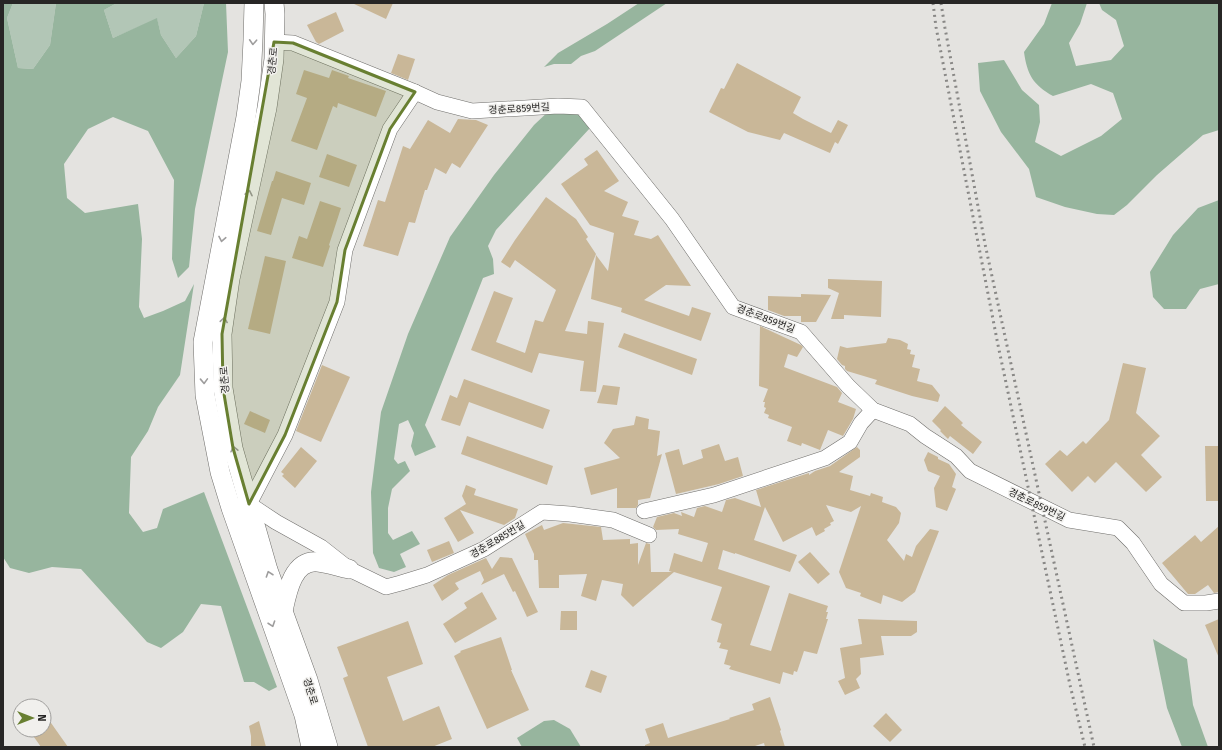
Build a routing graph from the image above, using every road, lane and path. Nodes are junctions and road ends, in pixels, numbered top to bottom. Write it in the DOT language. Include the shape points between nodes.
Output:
graph roads {
  1 [pos="254,3"];
  2 [pos="274,3"];
  3 [pos="274,42"];
  4 [pos="415,92"];
  5 [pos="873,410"];
  6 [pos="240,506"];
  7 [pos="644,511"];
  8 [pos="649,535"];
  9 [pos="349,569"];
  10 [pos="1219,601"];
  11 [pos="283,611"];
  12 [pos="311,747"];
  13 [pos="328,747"];
  1 -- 6 [label="street, 경춘로, one-way" via="246,117 203,342 204,395 220,472"];
  2 -- 3 [label="street, 경춘로"];
  3 -- 4 [label="street, 경춘로859번길" via="293,44"];
  6 -- 3 [label="street, 경춘로, one-way" via="224,395 222,334 230,279 267,108"];
  4 -- 5 [label="street, 경춘로859번길" via="437,102 472,111 558,106 582,108 672,219 734,307 801,332 848,386"];
  4 -- 6 [label="street" via="390,129 346,250 337,302 285,435"];
  5 -- 7 [label="street" via="861,423 850,442 825,458 714,495"];
  5 -- 10 [label="street, 경춘로859번길" via="910,424 956,456 970,471 1069,520 1118,528 1133,543 1161,584 1184,603"];
  6 -- 9 [label="street, 경춘로885번길" via="321,547"];
  11 -- 6 [label="street, 경춘로, one-way"];
  6 -- 12 [label="street, 경춘로, one-way" via="304,715"];
  8 -- 9 [label="street, 경춘로885번길" via="613,520 542,512 484,549 427,575 401,583 386,587"];
  9 -- 11 [label="street" via="317,562 307,563 299,568 288,589"];
  11 -- 13 [label="street, 경춘로" via="308,680"];
}
